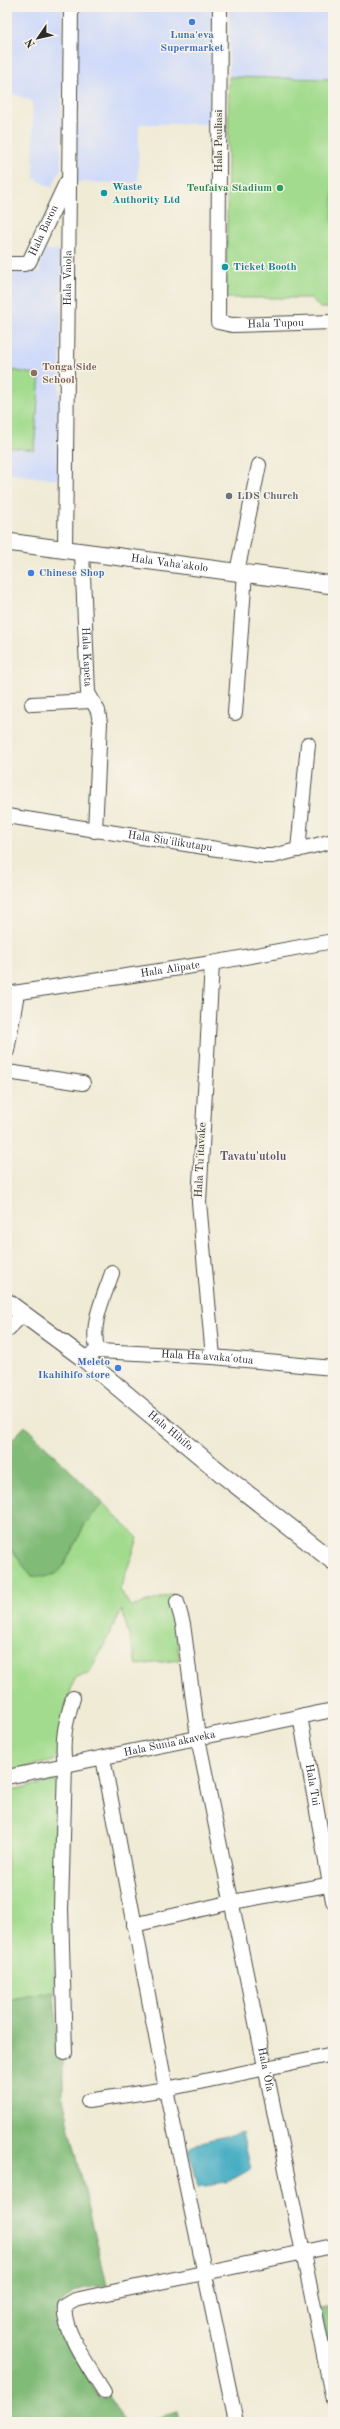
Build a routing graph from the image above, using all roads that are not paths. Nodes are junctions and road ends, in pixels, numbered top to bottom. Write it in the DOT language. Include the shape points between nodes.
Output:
graph roads {
  1 [pos="70,7"];
  2 [pos="220,7"];
  3 [pos="68,178"];
  4 [pos="7,264"];
  5 [pos="218,322"];
  6 [pos="333,322"];
  7 [pos="259,465"];
  8 [pos="7,542"];
  9 [pos="74,551"];
  10 [pos="241,573"];
  11 [pos="333,585"];
  12 [pos="91,701"];
  13 [pos="32,704"];
  14 [pos="235,713"];
  15 [pos="308,744"];
  16 [pos="7,816"];
  17 [pos="95,831"];
  18 [pos="333,841"];
  19 [pos="298,850"];
  20 [pos="333,941"];
  21 [pos="212,963"];
  22 [pos="12,994"];
  23 [pos="7,1051"];
  24 [pos="7,1072"];
  25 [pos="83,1083"];
  26 [pos="112,1273"];
  27 [pos="7,1302"];
  28 [pos="23,1314"];
  29 [pos="7,1330"];
  30 [pos="98,1350"];
  31 [pos="214,1357"];
  32 [pos="83,1358"];
  33 [pos="333,1368"];
  34 [pos="333,1561"];
  35 [pos="177,1602"];
  36 [pos="73,1698"];
  37 [pos="333,1710"];
  38 [pos="300,1716"];
  39 [pos="198,1738"];
  40 [pos="103,1758"];
  41 [pos="65,1766"];
  42 [pos="7,1777"];
  43 [pos="332,1885"];
  44 [pos="333,1901"];
  45 [pos="232,1902"];
  46 [pos="134,1925"];
  47 [pos="65,2053"];
  48 [pos="333,2054"];
  49 [pos="266,2069"];
  50 [pos="166,2089"];
  51 [pos="88,2101"];
  52 [pos="333,2246"];
  53 [pos="303,2252"];
  54 [pos="205,2273"];
  55 [pos="104,2392"];
  56 [pos="333,2400"];
  57 [pos="236,2422"];
  1 -- 3 [label="street, Hala Vaiola"];
  2 -- 5 [label="street, Hala Pauliasi"];
  3 -- 4 [label="street, Hala Baron" via="29,262"];
  3 -- 9 [label="street, Hala Vaiola" via="65,473"];
  5 -- 6 [label="street, Hala Tupou" via="232,325"];
  7 -- 10 [label="street"];
  8 -- 9 [label="main road, Hala Vaha'akolo"];
  9 -- 10 [label="main road, Hala Vaha'akolo"];
  9 -- 12 [label="street, Hala Kapeta" via="88,693"];
  10 -- 11 [label="main road, Hala Vaha'akolo"];
  10 -- 14 [label="street"];
  12 -- 13 [label="street"];
  12 -- 17 [label="street, Hala Kapeta" via="98,711 100,723"];
  15 -- 19 [label="street"];
  16 -- 17 [label="street, Hala Siu'ilikutapu"];
  17 -- 19 [label="street, Hala Siu'ilikutapu" via="262,856"];
  18 -- 19 [label="street, Hala Siu'ilikutapu"];
  20 -- 21 [label="street, Hala Alipate"];
  21 -- 22 [label="street, Hala Alipate"];
  21 -- 31 [label="street, Hala Tu'itavake" via="199,1202"];
  22 -- 23 [label="street"];
  24 -- 25 [label="street"];
  26 -- 30 [label="street" via="97,1318 94,1340"];
  27 -- 28 [label="main road, Hala Hihifo"];
  28 -- 29 [label="street"];
  28 -- 32 [label="main road, Hala Hihifo"];
  30 -- 31 [label="street, Hala Ha'avaka'otua"];
  30 -- 32 [label="street"];
  31 -- 33 [label="street, Hala Ha'avaka'otua"];
  32 -- 34 [label="main road, Hala Hihifo"];
  35 -- 39 [label="street, Hala 'Ofa" via="183,1624"];
  36 -- 41 [label="street" via="62,1746"];
  37 -- 38 [label="street, Hala Sunia'akaveka"];
  38 -- 39 [label="street, Hala Sunia'akaveka"];
  38 -- 43 [label="street, Hala Tui"];
  39 -- 40 [label="street, Hala Sunia'akaveka"];
  39 -- 45 [label="street, Hala 'Ofa"];
  40 -- 41 [label="street, Hala Sunia'akaveka"];
  40 -- 46 [label="street"];
  41 -- 42 [label="street, Hala Sunia'akaveka"];
  41 -- 47 [label="street" via="61,1909"];
  43 -- 44 [label="street, Hala Tui"];
  43 -- 45 [label="street"];
  45 -- 46 [label="street"];
  45 -- 49 [label="street, Hala 'Ofa"];
  46 -- 50 [label="street"];
  48 -- 49 [label="street"];
  49 -- 50 [label="street"];
  49 -- 53 [label="street, Hala 'Ofa"];
  50 -- 51 [label="street"];
  50 -- 54 [label="street"];
  52 -- 53 [label="street"];
  53 -- 54 [label="street"];
  53 -- 56 [label="street, Hala 'Ofa"];
  54 -- 55 [label="street" via="75,2300 66,2306 64,2315 75,2342"];
  54 -- 57 [label="street"];
}
